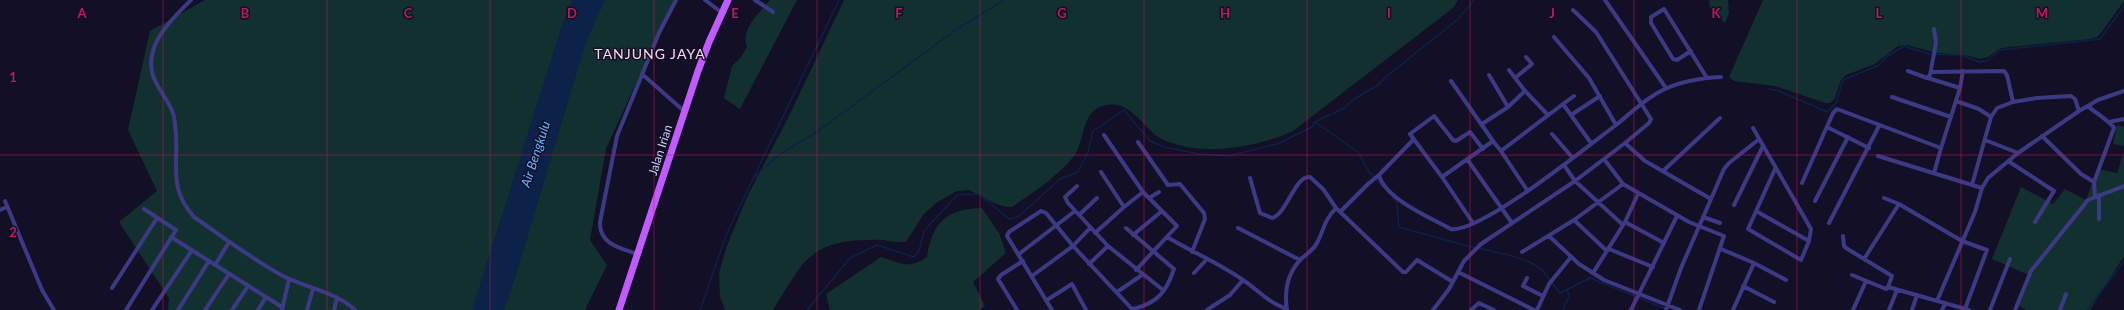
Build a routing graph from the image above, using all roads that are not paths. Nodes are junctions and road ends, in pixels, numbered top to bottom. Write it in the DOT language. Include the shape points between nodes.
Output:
graph roads {
  1 [pos="191,0"];
  2 [pos="676,0"];
  3 [pos="704,0"];
  4 [pos="728,0"];
  5 [pos="755,0"];
  6 [pos="1604,0"];
  7 [pos="1574,10"];
  8 [pos="721,12"];
  9 [pos="773,12"];
  10 [pos="1934,29"];
  11 [pos="1554,37"];
  12 [pos="1691,51"];
  13 [pos="1526,57"];
  14 [pos="1509,70"];
  15 [pos="1963,71"];
  16 [pos="1908,72"];
  17 [pos="1932,72"];
  18 [pos="642,74"];
  19 [pos="1489,75"];
  20 [pos="1721,77"];
  21 [pos="1515,78"];
  22 [pos="1707,78"];
  23 [pos="1928,78"];
  24 [pos="1451,81"];
  25 [pos="1666,88"];
  26 [pos="1960,88"];
  27 [pos="1525,91"];
  28 [pos="2124,91"];
  29 [pos="1574,96"];
  30 [pos="1600,96"];
  31 [pos="1892,96"];
  32 [pos="1956,101"];
  33 [pos="2013,102"];
  34 [pos="1563,104"];
  35 [pos="1641,105"];
  36 [pos="2088,106"];
  37 [pos="1508,107"];
  38 [pos="684,111"];
  39 [pos="2079,111"];
  40 [pos="1548,115"];
  41 [pos="1571,116"];
  42 [pos="1951,117"];
  43 [pos="1991,117"];
  44 [pos="1720,118"];
  45 [pos="2124,119"];
  46 [pos="2109,122"];
  47 [pos="1482,124"];
  48 [pos="1616,125"];
  49 [pos="1879,126"];
  50 [pos="1827,127"];
  51 [pos="1753,128"];
  52 [pos="1552,134"];
  53 [pos="1104,135"];
  54 [pos="2042,136"];
  55 [pos="1848,137"];
  56 [pos="1413,140"];
  57 [pos="1758,140"];
  58 [pos="1985,140"];
  59 [pos="1494,141"];
  60 [pos="1138,142"];
  61 [pos="1591,143"];
  62 [pos="1625,143"];
  63 [pos="1763,146"];
  64 [pos="1870,148"];
  65 [pos="1941,148"];
  66 [pos="1482,149"];
  67 [pos="1501,151"];
  68 [pos="2018,153"];
  69 [pos="1878,156"];
  70 [pos="1572,157"];
  71 [pos="1468,159"];
  72 [pos="1604,159"];
  73 [pos="2008,161"];
  74 [pos="1564,165"];
  75 [pos="1775,169"];
  76 [pos="1101,172"];
  77 [pos="1663,172"];
  78 [pos="1934,173"];
  79 [pos="1442,177"];
  80 [pos="1250,178"];
  81 [pos="1376,178"];
  82 [pos="1575,181"];
  83 [pos="2094,182"];
  84 [pos="1802,183"];
  85 [pos="1623,184"];
  86 [pos="1972,185"];
  87 [pos="1077,186"];
  88 [pos="2124,186"];
  89 [pos="1982,188"];
  90 [pos="1527,190"];
  91 [pos="1143,192"];
  92 [pos="1158,192"];
  93 [pos="1638,194"];
  94 [pos="2097,196"];
  95 [pos="1097,198"];
  96 [pos="1149,198"];
  97 [pos="1884,198"];
  98 [pos="1711,199"];
  99 [pos="5,201"];
  100 [pos="1815,201"];
  101 [pos="1597,202"];
  102 [pos="1899,204"];
  103 [pos="1734,205"];
  104 [pos="7,207"];
  105 [pos="1124,207"];
  106 [pos="1336,208"];
  107 [pos="1501,208"];
  108 [pos="144,209"];
  109 [pos="0,210"];
  110 [pos="1076,211"];
  111 [pos="1162,211"];
  112 [pos="1756,211"];
  113 [pos="1340,212"];
  114 [pos="1079,215"];
  115 [pos="1677,216"];
  116 [pos="1703,217"];
  117 [pos="157,218"];
  118 [pos="2099,219"];
  119 [pos="1574,220"];
  120 [pos="2035,222"];
  121 [pos="1473,223"];
  122 [pos="1512,223"];
  123 [pos="1720,223"];
  124 [pos="1829,223"];
  125 [pos="1624,224"];
  126 [pos="1057,227"];
  127 [pos="1699,227"];
  128 [pos="1090,228"];
  129 [pos="1126,228"];
  130 [pos="1238,228"];
  131 [pos="1095,233"];
  132 [pos="1133,234"];
  133 [pos="1549,236"];
  134 [pos="1843,236"];
  135 [pos="171,237"];
  136 [pos="1167,237"];
  137 [pos="1809,241"];
  138 [pos="1962,241"];
  139 [pos="230,242"];
  140 [pos="1664,243"];
  141 [pos="1072,246"];
  142 [pos="1108,246"];
  143 [pos="1721,249"];
  144 [pos="192,250"];
  145 [pos="1153,250"];
  146 [pos="1608,250"];
  147 [pos="1192,252"];
  148 [pos="1522,252"];
  149 [pos="637,254"];
  150 [pos="1019,254"];
  151 [pos="1571,257"];
  152 [pos="1207,259"];
  153 [pos="1864,259"];
  154 [pos="2010,259"];
  155 [pos="1300,260"];
  156 [pos="208,261"];
  157 [pos="1023,261"];
  158 [pos="1754,263"];
  159 [pos="1089,264"];
  160 [pos="215,265"];
  161 [pos="1653,267"];
  162 [pos="1136,270"];
  163 [pos="1458,272"];
  164 [pos="1194,273"];
  165 [pos="229,274"];
  166 [pos="1593,274"];
  167 [pos="1142,275"];
  168 [pos="1852,275"];
  169 [pos="1032,276"];
  170 [pos="1527,278"];
  171 [pos="289,279"];
  172 [pos="1243,280"];
  173 [pos="1786,280"];
  174 [pos="1866,281"];
  175 [pos="1453,282"];
  176 [pos="248,286"];
  177 [pos="1743,286"];
  178 [pos="1888,287"];
  179 [pos="112,288"];
  180 [pos="313,289"];
  181 [pos="1163,290"];
  182 [pos="1897,290"];
  183 [pos="1117,292"];
  184 [pos="2066,294"];
  185 [pos="1638,295"];
  186 [pos="1917,295"];
  187 [pos="1543,296"];
  188 [pos="266,297"];
  189 [pos="337,298"];
  190 [pos="1047,300"];
  191 [pos="1937,301"];
  192 [pos="1774,302"];
  193 [pos="1945,304"];
  194 [pos="1667,307"];
  195 [pos="282,309"];
  196 [pos="1282,309"];
  197 [pos="54,310"];
  198 [pos="126,310"];
  199 [pos="152,310"];
  200 [pos="178,310"];
  201 [pos="205,310"];
  202 [pos="232,310"];
  203 [pos="258,310"];
  204 [pos="307,310"];
  205 [pos="334,310"];
  206 [pos="355,310"];
  207 [pos="618,310"];
  208 [pos="1017,310"];
  209 [pos="1052,310"];
  210 [pos="1086,310"];
  211 [pos="1133,310"];
  212 [pos="1207,310"];
  213 [pos="1287,310"];
  214 [pos="1433,310"];
  215 [pos="1471,310"];
  216 [pos="1494,310"];
  217 [pos="1535,310"];
  218 [pos="1631,310"];
  219 [pos="1680,310"];
  220 [pos="1699,310"];
  221 [pos="1733,310"];
  222 [pos="1853,310"];
  223 [pos="1889,310"];
  224 [pos="1912,310"];
  225 [pos="1942,310"];
  226 [pos="1967,310"];
  227 [pos="1990,310"];
  228 [pos="2015,310"];
  229 [pos="2060,310"];
  1 -- 139 [label="street" via="171,21 153,51 153,78 173,113 175,174 181,199 194,217"];
  2 -- 18 [label="street"];
  3 -- 8 [label="street"];
  4 -- 8 [label="main road, Jalan Irian"];
  5 -- 9 [label="street"];
  6 -- 25 [label="street"];
  7 -- 35 [label="street" via="1596,32"];
  8 -- 38 [label="main road, Jalan Irian"];
  10 -- 17 [label="street" via="1936,43"];
  11 -- 30 [label="street" via="1589,78"];
  12 -- 12 [label="street" via="1664,9 1651,18 1651,23 1673,59 1677,60"];
  12 -- 22 [label="street"];
  13 -- 21 [label="street" via="1532,64"];
  14 -- 21 [label="street"];
  15 -- 17 [label="street"];
  15 -- 26 [label="street"];
  15 -- 33 [label="street" via="2005,72"];
  16 -- 23 [label="street"];
  17 -- 23 [label="street"];
  18 -- 38 [label="street"];
  18 -- 149 [label="street" via="615,142 600,227 612,245"];
  19 -- 37 [label="street"];
  20 -- 22 [label="street"];
  21 -- 27 [label="street"];
  22 -- 25 [label="street"];
  23 -- 26 [label="street"];
  24 -- 47 [label="street"];
  25 -- 35 [label="street"];
  26 -- 32 [label="street"];
  27 -- 37 [label="street"];
  27 -- 40 [label="street"];
  28 -- 36 [label="street"];
  29 -- 34 [label="street"];
  30 -- 41 [label="street"];
  30 -- 48 [label="street"];
  31 -- 42 [label="street"];
  32 -- 42 [label="street"];
  32 -- 43 [label="street" via="1979,109"];
  33 -- 39 [label="street" via="2072,96"];
  33 -- 43 [label="street" via="2000,106"];
  34 -- 40 [label="street"];
  34 -- 41 [label="street"];
  35 -- 48 [label="street"];
  35 -- 62 [label="street" via="1651,121"];
  36 -- 39 [label="street"];
  36 -- 46 [label="street"];
  37 -- 47 [label="street"];
  38 -- 149 [label="main road, Jalan Irian"];
  39 -- 54 [label="street"];
  40 -- 67 [label="street"];
  41 -- 61 [label="street"];
  42 -- 65 [label="street"];
  43 -- 58 [label="street"];
  44 -- 77 [label="street"];
  45 -- 46 [label="street"];
  46 -- 83 [label="street" via="2113,126 2113,133"];
  47 -- 59 [label="street"];
  48 -- 61 [label="street"];
  49 -- 50 [label="street" via="1838,109"];
  49 -- 64 [label="street"];
  49 -- 65 [label="street"];
  50 -- 55 [label="street"];
  50 -- 84 [label="street"];
  51 -- 57 [label="street"];
  52 -- 70 [label="street"];
  53 -- 91 [label="street"];
  54 -- 68 [label="street"];
  54 -- 83 [label="street"];
  55 -- 64 [label="street"];
  55 -- 100 [label="street"];
  56 -- 66 [label="street" via="1410,133 1433,116 1453,140 1456,141 1470,132"];
  56 -- 79 [label="street"];
  56 -- 81 [label="street"];
  57 -- 63 [label="street"];
  57 -- 98 [label="street" via="1729,162"];
  58 -- 68 [label="street"];
  58 -- 86 [label="street"];
  59 -- 66 [label="street"];
  59 -- 67 [label="street"];
  60 -- 147 [label="street" via="1168,185 1170,187 1180,184 1204,213 1204,220"];
  61 -- 70 [label="street"];
  62 -- 72 [label="street"];
  62 -- 77 [label="street" via="1645,161"];
  63 -- 75 [label="street"];
  63 -- 103 [label="street"];
  64 -- 124 [label="street"];
  65 -- 78 [label="street"];
  66 -- 71 [label="street"];
  67 -- 90 [label="street"];
  68 -- 73 [label="street"];
  69 -- 78 [label="street"];
  70 -- 74 [label="street"];
  71 -- 79 [label="street"];
  71 -- 107 [label="street"];
  72 -- 82 [label="street"];
  72 -- 85 [label="street"];
  73 -- 89 [label="street" via="1988,178"];
  73 -- 120 [label="street" via="2054,191"];
  74 -- 82 [label="street"];
  74 -- 90 [label="street"];
  75 -- 112 [label="street"];
  75 -- 137 [label="street" via="1811,229"];
  76 -- 105 [label="street"];
  77 -- 98 [label="street"];
  78 -- 86 [label="street"];
  79 -- 121 [label="street"];
  80 -- 106 [label="street" via="1260,213 1265,217 1273,218 1279,214 1302,179 1307,176 1319,185"];
  81 -- 113 [label="street"];
  81 -- 121 [label="street" via="1404,203 1451,229"];
  82 -- 101 [label="street"];
  82 -- 122 [label="street"];
  83 -- 94 [label="street"];
  85 -- 93 [label="street"];
  85 -- 101 [label="street"];
  86 -- 89 [label="street"];
  87 -- 110 [label="street" via="1065,198"];
  88 -- 94 [label="street"];
  89 -- 138 [label="street"];
  90 -- 107 [label="street"];
  91 -- 96 [label="street"];
  91 -- 105 [label="street"];
  92 -- 96 [label="street"];
  93 -- 115 [label="street"];
  93 -- 125 [label="street"];
  94 -- 118 [label="street"];
  94 -- 228 [label="street" via="2088,200 2031,271"];
  95 -- 114 [label="street"];
  96 -- 111 [label="street"];
  97 -- 102 [label="street"];
  98 -- 116 [label="street"];
  99 -- 104 [label="street"];
  101 -- 119 [label="street"];
  101 -- 125 [label="street"];
  102 -- 138 [label="street"];
  102 -- 153 [label="street"];
  104 -- 109 [label="street"];
  104 -- 197 [label="street" via="42,290"];
  105 -- 131 [label="street"];
  106 -- 113 [label="street"];
  106 -- 155 [label="street" via="1325,221 1316,245"];
  107 -- 121 [label="street"];
  107 -- 122 [label="street"];
  108 -- 117 [label="street"];
  110 -- 114 [label="street"];
  110 -- 126 [label="street"];
  111 -- 132 [label="street"];
  111 -- 136 [label="street" via="1177,226"];
  112 -- 137 [label="street"];
  112 -- 137 [label="street" via="1749,231 1798,260 1802,260"];
  113 -- 175 [label="street" via="1403,272 1417,260"];
  114 -- 128 [label="street"];
  115 -- 127 [label="street"];
  115 -- 140 [label="street"];
  116 -- 123 [label="street"];
  116 -- 127 [label="street"];
  117 -- 135 [label="street" via="176,230"];
  117 -- 179 [label="street"];
  119 -- 133 [label="street"];
  119 -- 146 [label="street"];
  122 -- 163 [label="street" via="1481,244 1464,261"];
  125 -- 140 [label="street"];
  125 -- 146 [label="street"];
  126 -- 141 [label="street"];
  126 -- 150 [label="street"];
  126 -- 150 [label="street" via="1046,213 1041,211 1009,232 1008,237"];
  127 -- 143 [label="street" via="1723,235"];
  127 -- 194 [label="street"];
  128 -- 131 [label="street"];
  128 -- 141 [label="street"];
  129 -- 132 [label="street"];
  130 -- 155 [label="street"];
  131 -- 142 [label="street"];
  132 -- 145 [label="street"];
  133 -- 148 [label="street"];
  133 -- 151 [label="street"];
  134 -- 153 [label="street" via="1844,246"];
  135 -- 144 [label="street"];
  135 -- 198 [label="street"];
  136 -- 145 [label="street"];
  136 -- 147 [label="street"];
  138 -- 191 [label="street"];
  138 -- 226 [label="street" via="1988,252"];
  139 -- 160 [label="street"];
  139 -- 171 [label="street"];
  140 -- 161 [label="street"];
  141 -- 159 [label="street"];
  141 -- 169 [label="street"];
  142 -- 159 [label="street"];
  142 -- 162 [label="street"];
  143 -- 158 [label="street"];
  143 -- 220 [label="street"];
  144 -- 156 [label="street"];
  144 -- 199 [label="street"];
  145 -- 162 [label="street"];
  145 -- 181 [label="street" via="1174,269"];
  146 -- 161 [label="street"];
  146 -- 166 [label="street"];
  147 -- 152 [label="street"];
  149 -- 207 [label="main road, Jalan Irian"];
  150 -- 157 [label="street"];
  151 -- 166 [label="street"];
  151 -- 187 [label="street" via="1553,278"];
  152 -- 164 [label="street"];
  152 -- 172 [label="street"];
  153 -- 178 [label="street" via="1892,276"];
  154 -- 227 [label="street"];
  155 -- 213 [label="street" via="1287,285"];
  156 -- 160 [label="street"];
  156 -- 200 [label="street"];
  157 -- 169 [label="street"];
  157 -- 208 [label="street" via="998,279"];
  158 -- 173 [label="street"];
  158 -- 177 [label="street"];
  159 -- 183 [label="street"];
  160 -- 165 [label="street"];
  161 -- 185 [label="street"];
  162 -- 167 [label="street"];
  163 -- 175 [label="street"];
  163 -- 217 [label="street"];
  165 -- 176 [label="street"];
  165 -- 201 [label="street"];
  166 -- 185 [label="street"];
  167 -- 181 [label="street"];
  167 -- 183 [label="street"];
  168 -- 174 [label="street"];
  169 -- 190 [label="street"];
  170 -- 187 [label="street" via="1524,286"];
  171 -- 180 [label="street"];
  171 -- 195 [label="street"];
  172 -- 196 [label="street"];
  172 -- 212 [label="street" via="1230,295"];
  174 -- 178 [label="street" via="1886,290"];
  174 -- 222 [label="street"];
  175 -- 214 [label="street"];
  176 -- 188 [label="street"];
  176 -- 202 [label="street"];
  177 -- 192 [label="street"];
  177 -- 221 [label="street"];
  178 -- 182 [label="street"];
  180 -- 189 [label="street"];
  180 -- 204 [label="street"];
  181 -- 211 [label="street" via="1152,303"];
  182 -- 186 [label="street"];
  182 -- 223 [label="street"];
  183 -- 211 [label="street"];
  184 -- 229 [label="street"];
  185 -- 194 [label="street"];
  185 -- 218 [label="street"];
  186 -- 191 [label="street"];
  186 -- 224 [label="street"];
  187 -- 217 [label="street"];
  188 -- 195 [label="street"];
  188 -- 203 [label="street"];
  189 -- 205 [label="street"];
  189 -- 206 [label="street"];
  190 -- 209 [label="street"];
  190 -- 210 [label="street" via="1072,284"];
  191 -- 193 [label="street"];
  193 -- 225 [label="street"];
  193 -- 226 [label="street"];
  194 -- 219 [label="street"];
  196 -- 213 [label="street"];
  215 -- 216 [label="street" via="1479,303"];
}
